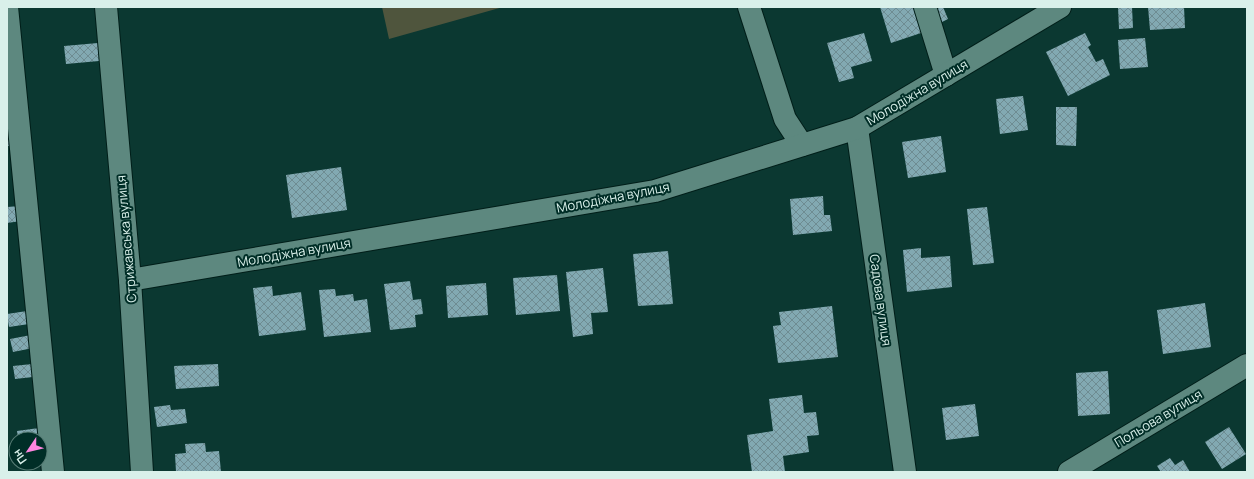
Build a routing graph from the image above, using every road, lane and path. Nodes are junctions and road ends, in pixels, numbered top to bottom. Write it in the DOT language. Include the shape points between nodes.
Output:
graph roads {
  1 [pos="7,7"];
  2 [pos="106,7"];
  3 [pos="749,7"];
  4 [pos="925,7"];
  5 [pos="1060,7"];
  6 [pos="946,75"];
  7 [pos="857,128"];
  8 [pos="802,145"];
  9 [pos="130,280"];
  10 [pos="1247,365"];
  11 [pos="53,472"];
  12 [pos="142,472"];
  13 [pos="905,472"];
  14 [pos="1069,472"];
  1 -- 11 [label="street"];
  2 -- 9 [label="street, Стрижавська вулиця"];
  3 -- 8 [label="street" via="785,119"];
  4 -- 6 [label="street"];
  5 -- 6 [label="street, Молодіжна вулиця"];
  6 -- 7 [label="street, Молодіжна вулиця"];
  7 -- 8 [label="street, Молодіжна вулиця"];
  7 -- 13 [label="street, Садова вулиця"];
  8 -- 9 [label="street, Молодіжна вулиця" via="656,191"];
  9 -- 12 [label="street, Стрижавська вулиця"];
  10 -- 14 [label="street, Польова вулиця"];
}
